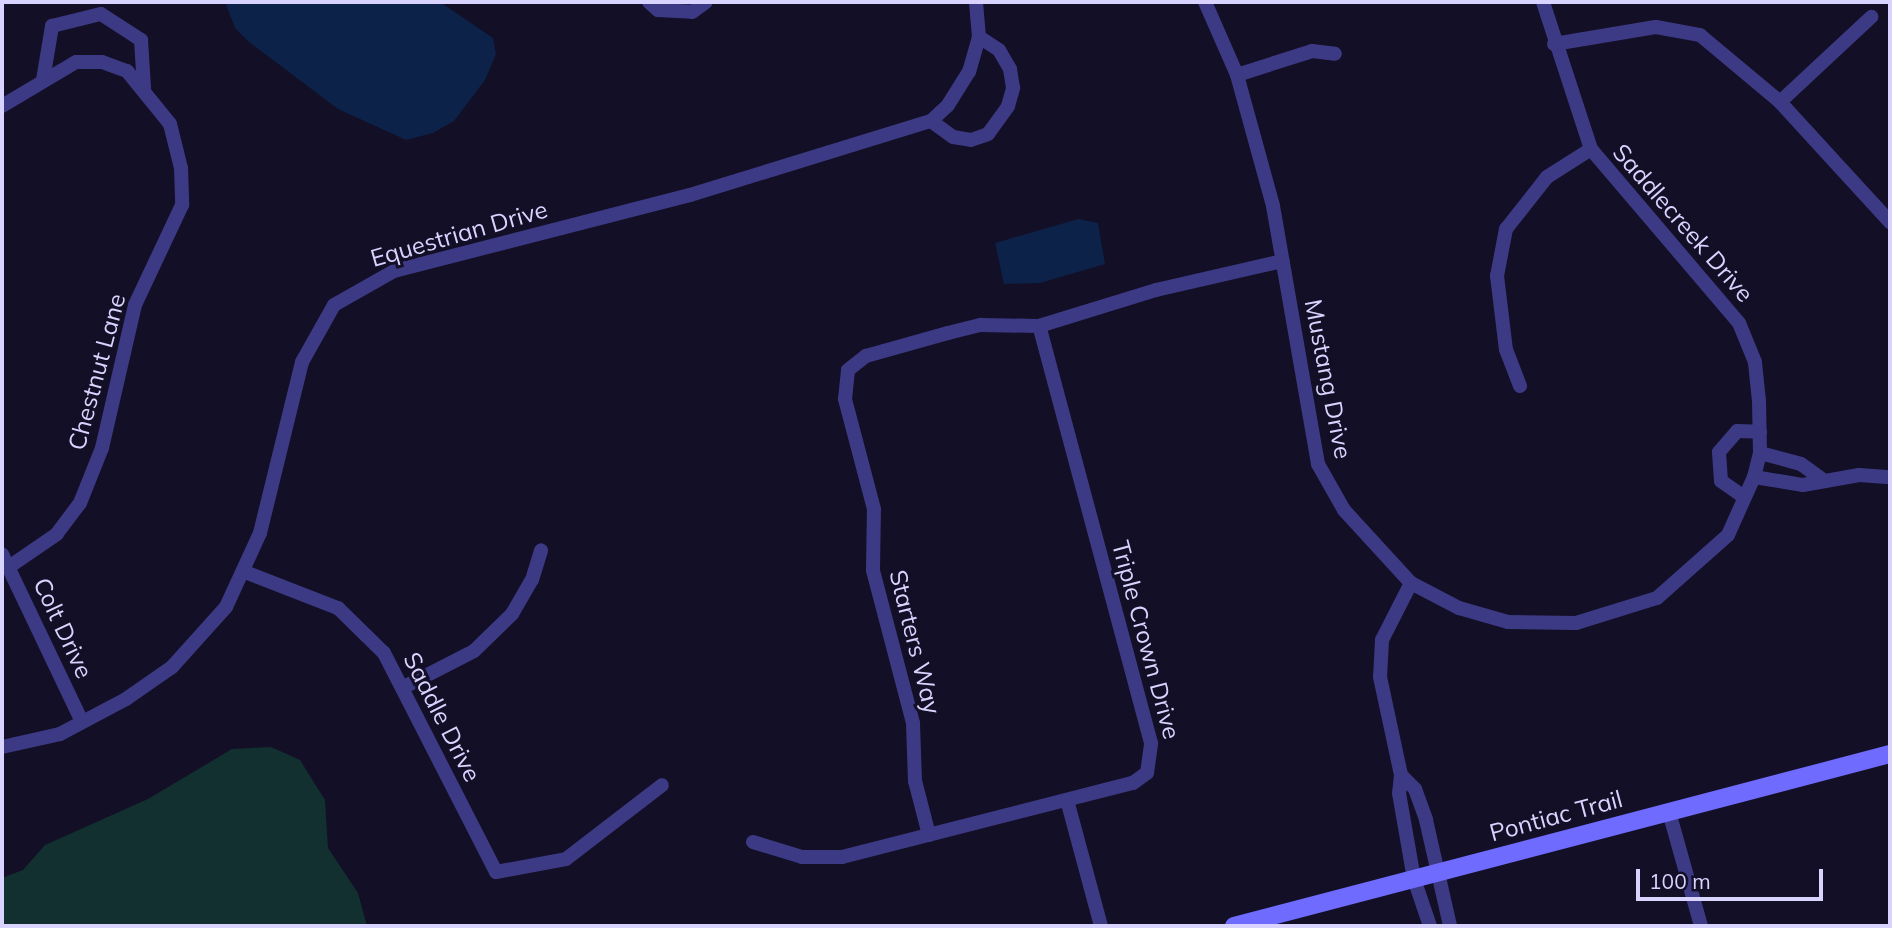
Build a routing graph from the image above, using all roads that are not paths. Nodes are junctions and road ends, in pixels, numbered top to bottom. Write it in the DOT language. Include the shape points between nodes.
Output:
graph roads {
  1 [pos="649,2"];
  2 [pos="706,2"];
  3 [pos="976,2"];
  4 [pos="1205,2"];
  5 [pos="1543,2"];
  6 [pos="1871,17"];
  7 [pos="978,37"];
  8 [pos="1554,44"];
  9 [pos="1335,54"];
  10 [pos="1237,75"];
  11 [pos="43,80"];
  12 [pos="144,88"];
  13 [pos="1780,102"];
  14 [pos="2,106"];
  15 [pos="931,121"];
  16 [pos="1591,149"];
  17 [pos="1890,222"];
  18 [pos="1283,261"];
  19 [pos="1039,326"];
  20 [pos="1520,386"];
  21 [pos="1759,432"];
  22 [pos="1760,453"];
  23 [pos="1754,477"];
  24 [pos="1890,477"];
  25 [pos="1822,479"];
  26 [pos="1744,497"];
  27 [pos="541,550"];
  28 [pos="5,560"];
  29 [pos="245,572"];
  30 [pos="1411,583"];
  31 [pos="402,688"];
  32 [pos="82,722"];
  33 [pos="2,747"];
  34 [pos="1890,754"];
  35 [pos="1401,775"];
  36 [pos="662,785"];
  37 [pos="1067,800"];
  38 [pos="1669,812"];
  39 [pos="929,835"];
  40 [pos="753,842"];
  41 [pos="1440,872"];
  42 [pos="1414,879"];
  43 [pos="1101,926"];
  44 [pos="1234,926"];
  45 [pos="1430,926"];
  46 [pos="1450,926"];
  47 [pos="1701,926"];
  1 -- 2 [label="street" via="658,10 692,12"];
  3 -- 7 [label="street"];
  4 -- 10 [label="street, Mustang Drive"];
  5 -- 8 [label="street, Saddlecreek Drive"];
  6 -- 13 [label="street"];
  7 -- 15 [label="street" via="969,72 948,105"];
  7 -- 15 [label="street" via="999,50 1010,69 1013,88 1008,106 988,134 971,140 953,137"];
  8 -- 13 [label="street" via="1656,27 1700,35"];
  8 -- 16 [label="street, Saddlecreek Drive"];
  9 -- 10 [label="street" via="1312,51"];
  10 -- 18 [label="street, Mustang Drive"];
  11 -- 12 [label="street, Chestnut Lane" via="76,62 102,62 127,71"];
  11 -- 12 [label="street" via="52,26 101,14 141,40"];
  11 -- 14 [label="street, Chestnut Lane"];
  12 -- 28 [label="street, Chestnut Lane" via="170,124 181,168 181,205 135,305 102,448 80,503 57,534"];
  13 -- 17 [label="street"];
  15 -- 29 [label="street, Equestrian Drive" via="690,195 394,271 334,305 302,362 260,533"];
  16 -- 20 [label="street" via="1547,177 1506,229 1497,276 1506,349"];
  16 -- 21 [label="street, Saddlecreek Drive" via="1739,323 1755,362"];
  18 -- 19 [label="street, Starters Way" via="1156,290"];
  18 -- 30 [label="street, Mustang Drive" via="1318,464 1344,509"];
  19 -- 37 [label="street, Triple Crown Drive" via="1153,757 1141,779"];
  19 -- 39 [label="street, Starters Way" via="981,325 948,332 866,356 848,370 845,380 845,399 874,509 873,570 913,723 915,781"];
  21 -- 22 [label="street, Saddlecreek Drive"];
  21 -- 26 [label="street" via="1737,431 1719,452 1721,481"];
  22 -- 23 [label="street, Saddlecreek Drive"];
  22 -- 25 [label="street" via="1801,464"];
  23 -- 25 [label="street" via="1803,485"];
  23 -- 26 [label="street, Mustang Drive"];
  24 -- 25 [label="street"];
  26 -- 30 [label="street, Mustang Drive" via="1728,535 1694,569 1657,598 1617,613 1576,623 1508,622 1459,608"];
  27 -- 31 [label="street" via="532,580 512,614 474,651"];
  28 -- 32 [label="street, Colt Drive"];
  29 -- 31 [label="street, Saddle Drive" via="338,608 384,653"];
  29 -- 32 [label="street, Equestrian Drive" via="226,607 172,667"];
  30 -- 35 [label="street" via="1382,640 1380,677"];
  31 -- 36 [label="street, Saddle Drive" via="496,873 566,859"];
  32 -- 33 [label="street, Equestrian Drive" via="60,734"];
  34 -- 38 [label="main road, Pontiac Trail"];
  35 -- 41 [label="street" via="1415,789"];
  35 -- 42 [label="street" via="1399,793"];
  37 -- 39 [label="street, Triple Crown Drive"];
  37 -- 43 [label="street"];
  38 -- 41 [label="main road, Pontiac Trail"];
  38 -- 47 [label="street"];
  39 -- 40 [label="street, Triple Crown Drive" via="823,859"];
  41 -- 42 [label="main road, Pontiac Trail"];
  41 -- 46 [label="street"];
  42 -- 44 [label="main road, Pontiac Trail"];
  42 -- 45 [label="street"];
}
